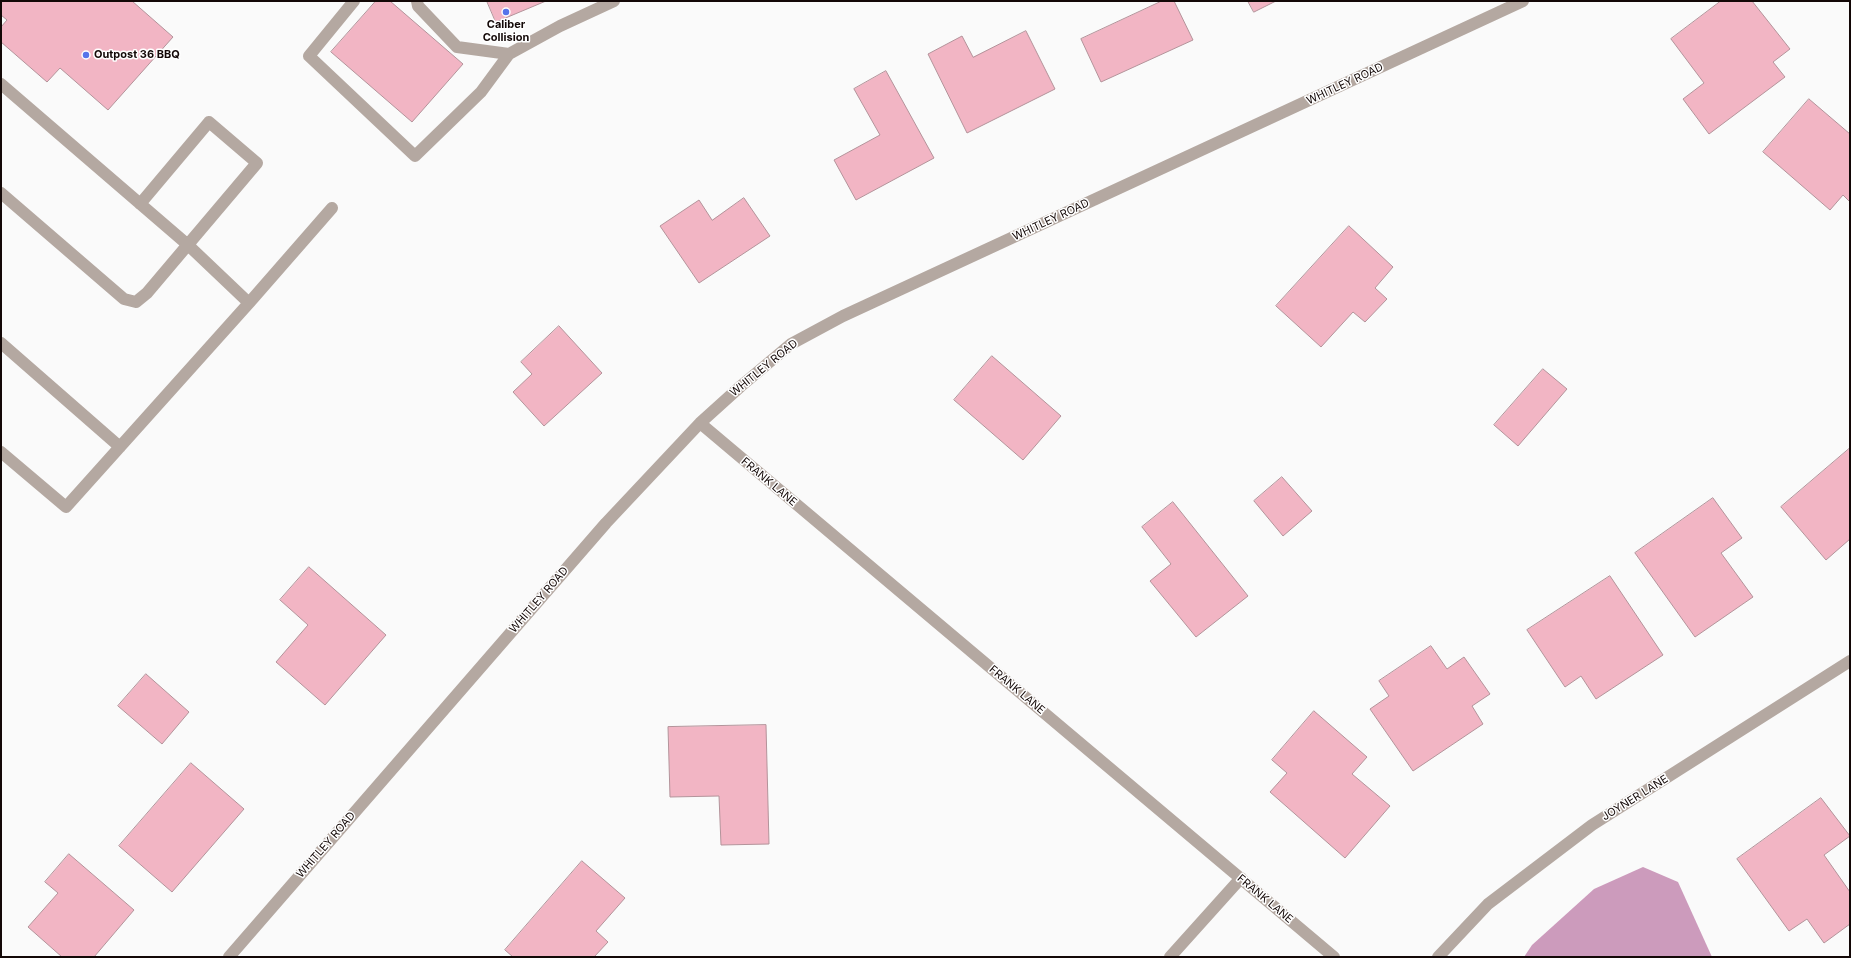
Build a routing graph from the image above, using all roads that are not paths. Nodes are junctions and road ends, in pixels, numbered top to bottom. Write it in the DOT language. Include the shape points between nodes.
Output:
graph roads {
  1 [pos="354,1"];
  2 [pos="417,1"];
  3 [pos="614,1"];
  4 [pos="1523,1"];
  5 [pos="508,54"];
  6 [pos="1,84"];
  7 [pos="1,193"];
  8 [pos="140,204"];
  9 [pos="332,208"];
  10 [pos="188,245"];
  11 [pos="249,303"];
  12 [pos="1,343"];
  13 [pos="700,424"];
  14 [pos="120,447"];
  15 [pos="1,452"];
  16 [pos="1850,661"];
  17 [pos="1241,878"];
  18 [pos="229,957"];
  19 [pos="1170,957"];
  20 [pos="1334,957"];
  21 [pos="1438,957"];
  1 -- 5 [label="street" via="309,56 415,156 481,92"];
  2 -- 5 [label="street" via="418,6 458,47"];
  3 -- 5 [label="street"];
  4 -- 13 [label="street, WHITLEY ROAD" via="843,316 791,344"];
  6 -- 8 [label="street"];
  7 -- 10 [label="street" via="124,299 136,302 147,293"];
  8 -- 10 [label="street"];
  8 -- 10 [label="street" via="209,122 257,163"];
  9 -- 11 [label="street"];
  10 -- 11 [label="street"];
  11 -- 14 [label="street"];
  12 -- 14 [label="street"];
  13 -- 17 [label="street, FRANK LANE"];
  13 -- 18 [label="street, WHITLEY ROAD" via="606,523"];
  14 -- 15 [label="street" via="66,507"];
  16 -- 21 [label="street, JOYNER LANE" via="1592,825 1488,904"];
  17 -- 19 [label="street"];
  17 -- 20 [label="street, FRANK LANE"];
}
